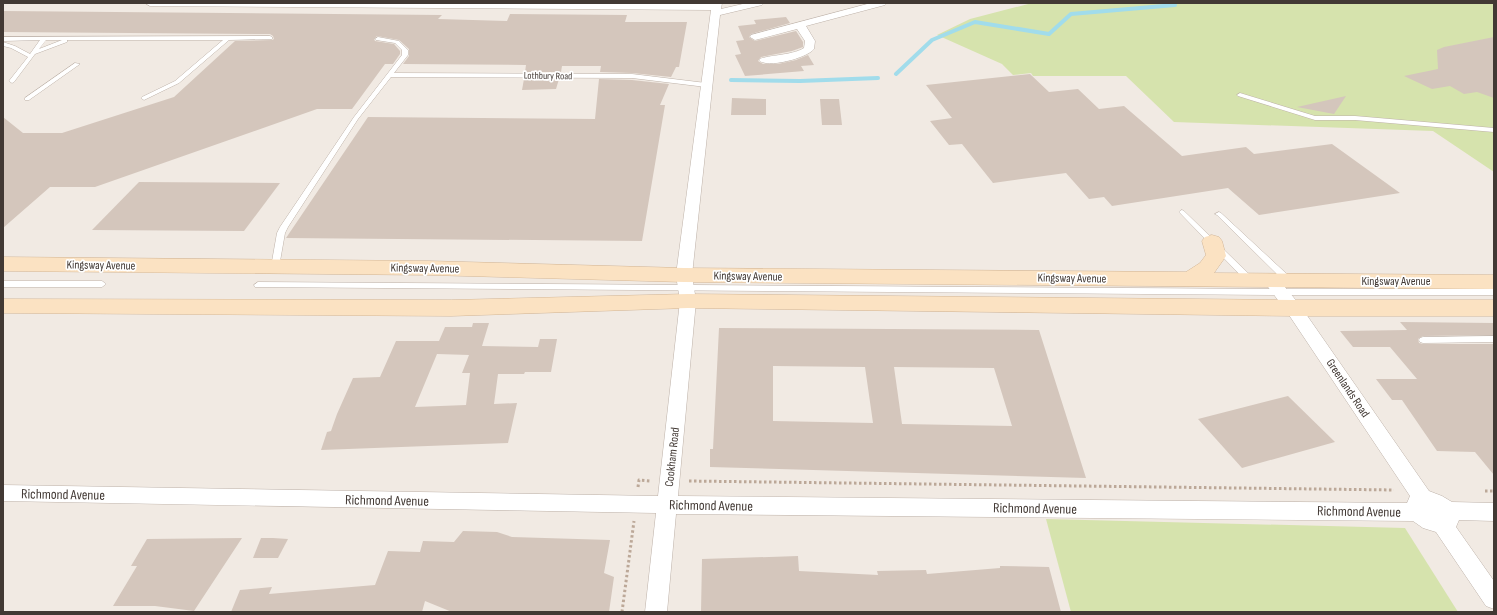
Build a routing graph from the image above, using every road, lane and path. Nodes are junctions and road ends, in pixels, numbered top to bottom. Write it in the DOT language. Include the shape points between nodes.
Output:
graph roads {
  1 [pos="150,3"];
  2 [pos="759,3"];
  3 [pos="882,3"];
  4 [pos="867,5"];
  5 [pos="717,8"];
  6 [pos="800,26"];
  7 [pos="75,38"];
  8 [pos="228,38"];
  9 [pos="270,38"];
  10 [pos="755,38"];
  11 [pos="3,39"];
  12 [pos="32,39"];
  13 [pos="44,39"];
  14 [pos="378,39"];
  15 [pos="3,43"];
  16 [pos="31,55"];
  17 [pos="764,60"];
  18 [pos="77,64"];
  19 [pos="390,75"];
  20 [pos="12,81"];
  21 [pos="706,85"];
  22 [pos="1240,95"];
  23 [pos="144,98"];
  24 [pos="27,99"];
  25 [pos="1494,130"];
  26 [pos="1182,212"];
  27 [pos="1219,214"];
  28 [pos="1212,241"];
  29 [pos="3,264"];
  30 [pos="275,267"];
  31 [pos="1191,279"];
  32 [pos="1494,282"];
  33 [pos="3,284"];
  34 [pos="102,284"];
  35 [pos="258,285"];
  36 [pos="686,288"];
  37 [pos="1276,288"];
  38 [pos="1494,292"];
  39 [pos="3,306"];
  40 [pos="1494,308"];
  41 [pos="1494,339"];
  42 [pos="1423,340"];
  43 [pos="669,481"];
  44 [pos="1479,491"];
  45 [pos="1494,491"];
  46 [pos="3,493"];
  47 [pos="1420,500"];
  48 [pos="636,504"];
  49 [pos="668,505"];
  50 [pos="1494,512"];
  51 [pos="1445,517"];
  52 [pos="1494,599"];
  53 [pos="622,612"];
  54 [pos="656,612"];
  1 -- 5 [label="street"];
  2 -- 5 [label="street"];
  3 -- 4 [label="street"];
  4 -- 6 [label="street"];
  5 -- 21 [label="street"];
  6 -- 10 [label="street"];
  6 -- 17 [label="street" via="810,41 806,52 791,57"];
  7 -- 8 [label="lane"];
  7 -- 13 [label="lane"];
  7 -- 16 [label="lane"];
  8 -- 9 [label="lane"];
  8 -- 23 [label="lane" via="177,82"];
  11 -- 12 [label="lane"];
  12 -- 13 [label="lane"];
  12 -- 15 [label="lane"];
  13 -- 16 [label="lane"];
  14 -- 19 [label="lane" via="397,42 405,50 405,55"];
  15 -- 16 [label="lane"];
  16 -- 20 [label="lane"];
  18 -- 24 [label="lane"];
  19 -- 21 [label="lane, Lothbury Road" via="632,76"];
  19 -- 30 [label="lane" via="356,118 284,227 280,234"];
  21 -- 36 [label="street"];
  22 -- 25 [label="lane" via="1315,118 1354,118"];
  26 -- 28 [label="lane"];
  27 -- 37 [label="lane"];
  28 -- 31 [label="main road" via="1216,256 1207,268"];
  28 -- 37 [label="lane"];
  29 -- 30 [label="main road, Kingsway Avenue"];
  30 -- 36 [label="main road, Kingsway Avenue" via="437,268"];
  31 -- 36 [label="main road, Kingsway Avenue"];
  31 -- 37 [label="main road, Kingsway Avenue"];
  32 -- 37 [label="main road, Kingsway Avenue"];
  33 -- 34 [label="lane"];
  35 -- 36 [label="lane"];
  36 -- 37 [label="main road, Kingsway Avenue"];
  36 -- 39 [label="main road, Kingsway Avenue" via="451,308"];
  36 -- 43 [label="street, Cookham Road"];
  37 -- 38 [label="lane"];
  37 -- 40 [label="main road, Kingsway Avenue"];
  37 -- 47 [label="street, Greenlands Road"];
  41 -- 42 [label="lane"];
  43 -- 47 [label="path"];
  43 -- 48 [label="path" via="639,480"];
  43 -- 49 [label="street, Cookham Road"];
  44 -- 45 [label="path"];
  46 -- 48 [label="street, Richmond Avenue"];
  47 -- 49 [label="street, Richmond Avenue"];
  47 -- 51 [label="street" via="1433,501"];
  48 -- 49 [label="street, Richmond Avenue"];
  48 -- 53 [label="path"];
  49 -- 54 [label="street, Cookham Road"];
  50 -- 51 [label="street"];
  51 -- 52 [label="street"];
}
